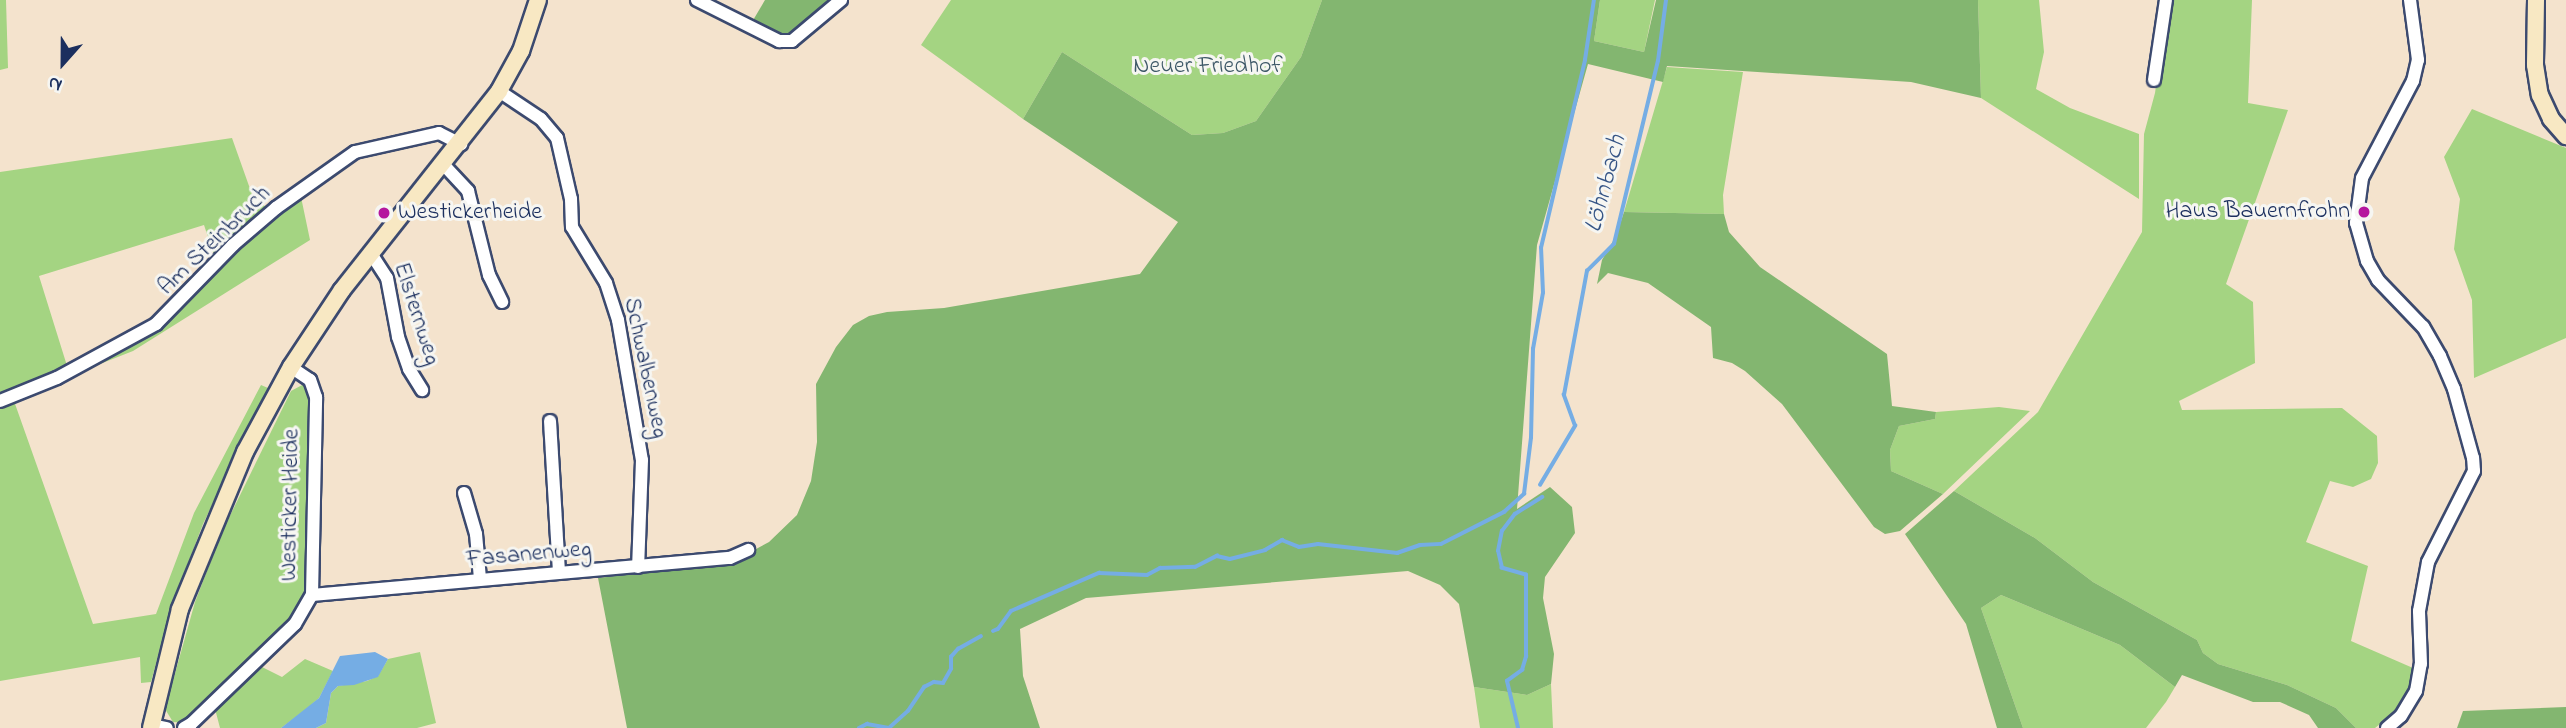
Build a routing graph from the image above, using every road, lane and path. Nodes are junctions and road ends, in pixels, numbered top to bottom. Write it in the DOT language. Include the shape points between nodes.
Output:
graph roads {
  1 [pos="538,0"];
  2 [pos="697,0"];
  3 [pos="841,0"];
  4 [pos="2166,0"];
  5 [pos="2410,0"];
  6 [pos="2536,0"];
  7 [pos="2154,80"];
  8 [pos="499,91"];
  9 [pos="2566,136"];
  10 [pos="460,144"];
  11 [pos="443,164"];
  12 [pos="370,252"];
  13 [pos="502,302"];
  14 [pos="292,367"];
  15 [pos="422,390"];
  16 [pos="0,401"];
  17 [pos="550,421"];
  18 [pos="464,493"];
  19 [pos="748,550"];
  20 [pos="638,567"];
  21 [pos="559,573"];
  22 [pos="480,579"];
  23 [pos="312,595"];
  24 [pos="156,727"];
  25 [pos="184,728"];
  26 [pos="2387,728"];
  1 -- 8 [label="street, Westicker Heide" via="521,51"];
  2 -- 3 [label="street" via="779,41 792,41"];
  4 -- 7 [label="street"];
  5 -- 26 [label="street" via="2418,60 2413,81 2362,178 2357,223 2367,261 2378,280 2423,327 2440,356 2454,389 2474,471 2428,562 2419,611 2421,664 2416,691 2401,716"];
  6 -- 9 [label="street" via="2535,65 2540,95 2551,119"];
  8 -- 10 [label="street, Westicker Heide"];
  8 -- 20 [label="street, Schwalbenweg" via="541,119 557,138 572,227 606,283 618,320 642,460"];
  10 -- 11 [label="street, Westicker Heide"];
  10 -- 16 [label="street, Am Steinbruch" via="439,134 355,152 233,245 156,324 57,379"];
  11 -- 12 [label="street, Westicker Heide"];
  11 -- 13 [label="street" via="468,191 489,275"];
  12 -- 14 [label="street, Westicker Heide"];
  12 -- 15 [label="street, Elsternweg" via="387,278 398,337"];
  14 -- 23 [label="street, Westicker Heide" via="310,380 316,397"];
  14 -- 24 [label="street, Westicker Heide" via="245,452 180,609"];
  17 -- 21 [label="street"];
  18 -- 22 [label="street" via="476,534"];
  19 -- 20 [label="street, Fasanenweg" via="730,558"];
  20 -- 21 [label="street, Fasanenweg"];
  21 -- 22 [label="street, Fasanenweg"];
  22 -- 23 [label="street, Fasanenweg"];
  23 -- 25 [label="street, Westicker Heide" via="295,624"];
}
